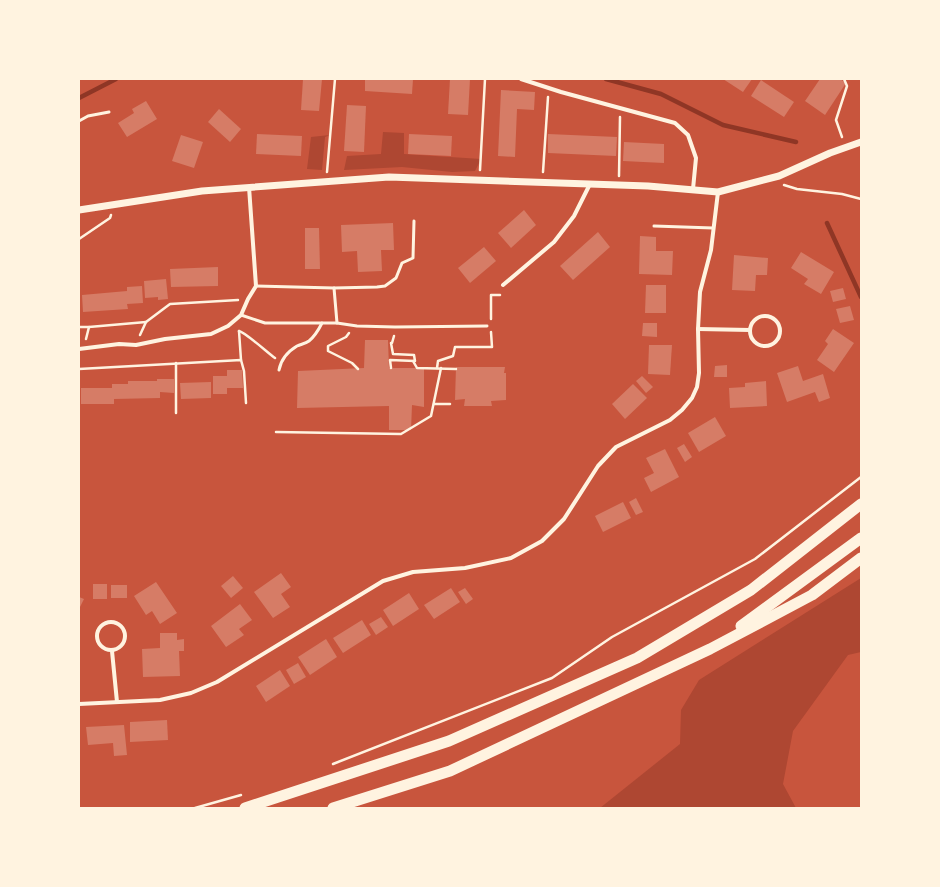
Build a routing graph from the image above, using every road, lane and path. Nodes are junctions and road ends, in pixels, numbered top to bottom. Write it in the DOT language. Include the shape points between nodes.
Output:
graph roads {
  1 [pos="334,79"];
  2 [pos="485,79"];
  3 [pos="520,79"];
  4 [pos="844,79"];
  5 [pos="548,88"];
  6 [pos="621,109"];
  7 [pos="109,112"];
  8 [pos="79,121"];
  9 [pos="861,142"];
  10 [pos="846,147"];
  11 [pos="779,176"];
  12 [pos="480,180"];
  13 [pos="326,182"];
  14 [pos="542,182"];
  15 [pos="590,184"];
  16 [pos="619,185"];
  17 [pos="249,187"];
  18 [pos="693,189"];
  19 [pos="718,192"];
  20 [pos="861,199"];
  21 [pos="113,205"];
  22 [pos="79,210"];
  23 [pos="414,220"];
  24 [pos="654,226"];
  25 [pos="713,228"];
  26 [pos="79,238"];
  27 [pos="503,285"];
  28 [pos="256,286"];
  29 [pos="334,288"];
  30 [pos="248,299"];
  31 [pos="241,315"];
  32 [pos="146,322"];
  33 [pos="337,323"];
  34 [pos="322,324"];
  35 [pos="89,326"];
  36 [pos="228,326"];
  37 [pos="354,326"];
  38 [pos="487,326"];
  39 [pos="395,327"];
  40 [pos="698,329"];
  41 [pos="750,330"];
  42 [pos="239,331"];
  43 [pos="136,345"];
  44 [pos="79,349"];
  45 [pos="241,360"];
  46 [pos="413,361"];
  47 [pos="280,362"];
  48 [pos="176,364"];
  49 [pos="79,368"];
  50 [pos="390,368"];
  51 [pos="441,368"];
  52 [pos="358,369"];
  53 [pos="456,369"];
  54 [pos="279,370"];
  55 [pos="246,403"];
  56 [pos="434,404"];
  57 [pos="450,404"];
  58 [pos="176,413"];
  59 [pos="276,432"];
  60 [pos="861,477"];
  61 [pos="861,504"];
  62 [pos="861,538"];
  63 [pos="861,558"];
  64 [pos="710,648"];
  65 [pos="112,651"];
  66 [pos="117,702"];
  67 [pos="79,704"];
  68 [pos="326,767"];
  69 [pos="244,794"];
  70 [pos="195,808"];
  71 [pos="245,808"];
  72 [pos="333,808"];
  1 -- 13 [label="path"];
  2 -- 12 [label="path"];
  3 -- 5 [label="street"];
  4 -- 10 [label="path" via="847,86 836,120"];
  5 -- 6 [label="street"];
  5 -- 14 [label="path"];
  6 -- 16 [label="path"];
  6 -- 18 [label="street" via="675,123 688,135 696,158"];
  7 -- 8 [label="lane" via="88,116"];
  9 -- 10 [label="street"];
  10 -- 11 [label="street"];
  11 -- 19 [label="street"];
  11 -- 20 [label="path" via="784,186"];
  12 -- 13 [label="street" via="389,177"];
  12 -- 14 [label="street"];
  13 -- 17 [label="street"];
  14 -- 15 [label="street"];
  15 -- 16 [label="street"];
  15 -- 27 [label="street" via="574,216 554,242"];
  16 -- 18 [label="street"];
  17 -- 21 [label="street" via="202,191"];
  17 -- 28 [label="street"];
  18 -- 19 [label="street"];
  19 -- 25 [label="street"];
  21 -- 22 [label="street"];
  21 -- 26 [label="path" via="110,218"];
  23 -- 29 [label="lane" via="413,258 402,263 396,278 385,286"];
  24 -- 25 [label="lane"];
  25 -- 40 [label="street" via="711,250 700,292"];
  28 -- 29 [label="lane"];
  28 -- 30 [label="street"];
  29 -- 33 [label="lane"];
  30 -- 31 [label="street"];
  30 -- 32 [label="path" via="170,304"];
  31 -- 34 [label="lane" via="266,324"];
  31 -- 36 [label="street"];
  32 -- 35 [label="path"];
  32 -- 43 [label="path"];
  33 -- 34 [label="lane"];
  33 -- 37 [label="lane"];
  34 -- 47 [label="lane" via="317,334 291,351"];
  36 -- 42 [label="path"];
  36 -- 43 [label="street" via="212,334"];
  37 -- 39 [label="lane"];
  37 -- 52 [label="path" via="346,337 328,346 328,351 352,363"];
  38 -- 39 [label="lane"];
  39 -- 46 [label="path" via="391,343 393,354 414,355"];
  40 -- 41 [label="street"];
  40 -- 66 [label="street" via="699,372 692,398 670,420 616,447 598,466 564,519 542,541 511,558 465,568 414,572 382,582 218,682 191,693 160,700"];
  41 -- 41 [label="street" via="757,318 767,316 775,319 780,326 777,340 763,346 758,345"];
  42 -- 45 [label="path"];
  42 -- 47 [label="path" via="244,332"];
  43 -- 44 [label="street" via="119,344"];
  45 -- 48 [label="path"];
  45 -- 55 [label="path"];
  46 -- 50 [label="path" via="390,360"];
  46 -- 51 [label="path" via="417,368"];
  47 -- 54 [label="lane"];
  48 -- 49 [label="path"];
  48 -- 58 [label="path"];
  51 -- 53 [label="path"];
  51 -- 56 [label="path"];
  56 -- 57 [label="path"];
  56 -- 59 [label="path" via="431,416 401,434"];
  60 -- 68 [label="path" via="755,559 612,637 552,678"];
  61 -- 71 [label="highway" via="751,590 638,658 449,741"];
  62 -- 64 [label="highway"];
  63 -- 64 [label="highway" via="812,595"];
  64 -- 72 [label="highway" via="450,771"];
  65 -- 65 [label="street" via="101,647 96,637 99,627 106,622 119,624 125,633 123,644"];
  65 -- 66 [label="street"];
  66 -- 67 [label="street"];
  69 -- 70 [label="path"];
}
